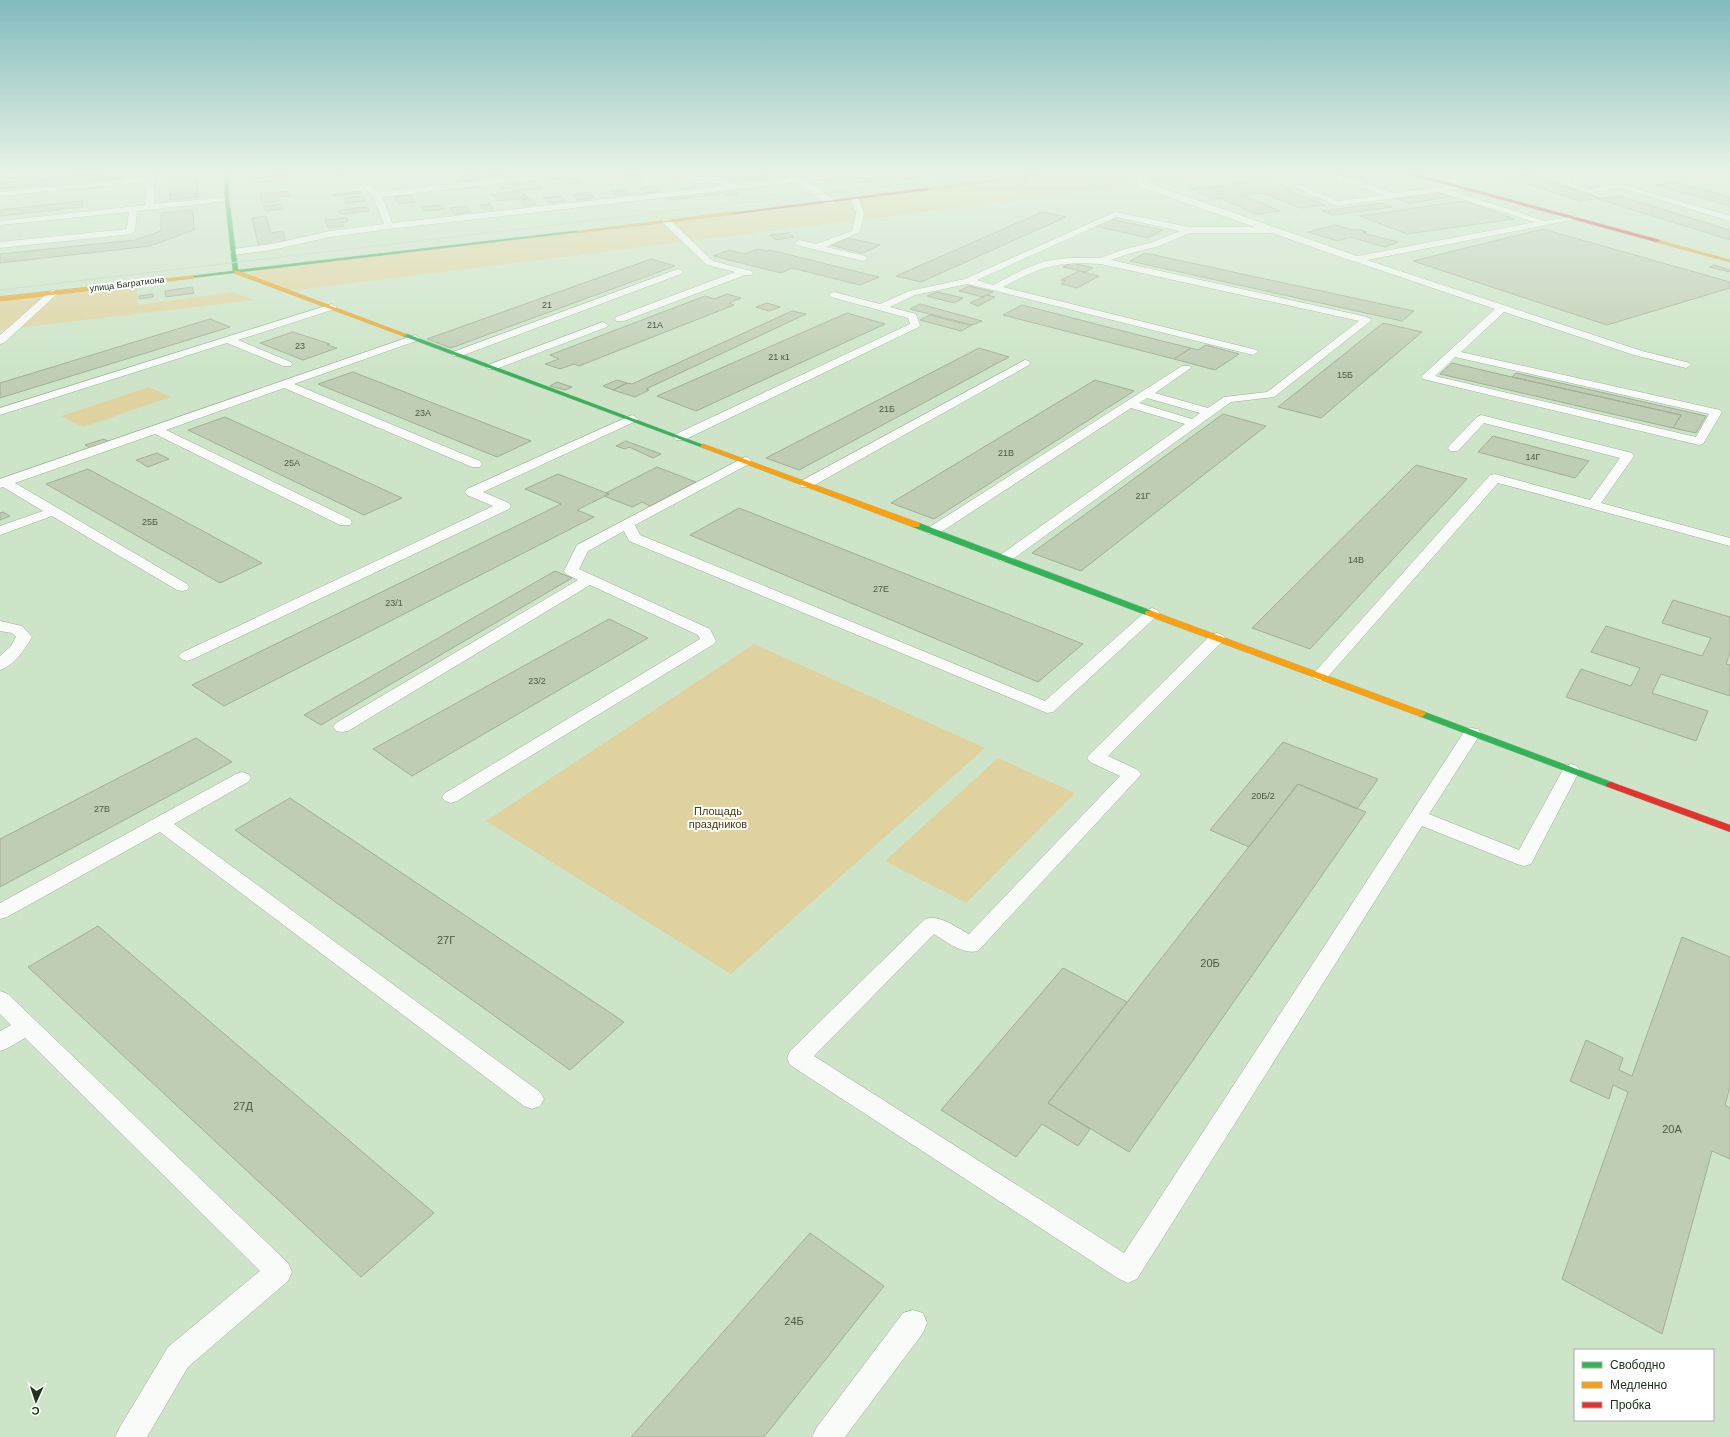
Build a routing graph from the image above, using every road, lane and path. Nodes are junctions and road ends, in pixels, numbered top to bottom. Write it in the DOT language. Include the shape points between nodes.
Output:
graph roads {
  1 [pos="56,239"];
  2 [pos="232,239"];
  3 [pos="307,239"];
  4 [pos="514,239"];
  5 [pos="685,239"];
  6 [pos="838,239"];
  7 [pos="1060,239"];
  8 [pos="1168,239"];
  9 [pos="1298,239"];
  10 [pos="1460,239"];
  11 [pos="1654,239"];
  12 [pos="799,243"];
  13 [pos="0,245"];
  14 [pos="817,247"];
  15 [pos="233,252"];
  16 [pos="863,258"];
  17 [pos="1727,258"];
  18 [pos="1356,259"];
  19 [pos="1101,261"];
  20 [pos="236,272"];
  21 [pos="678,272"];
  22 [pos="968,281"];
  23 [pos="994,288"];
  24 [pos="53,292"];
  25 [pos="834,295"];
  26 [pos="0,298"];
  27 [pos="332,307"];
  28 [pos="880,308"];
  29 [pos="1502,308"];
  30 [pos="620,319"];
  31 [pos="604,325"];
  32 [pos="415,338"];
  33 [pos="228,340"];
  34 [pos="0,341"];
  35 [pos="1253,352"];
  36 [pos="1453,353"];
  37 [pos="457,354"];
  38 [pos="1025,363"];
  39 [pos="287,364"];
  40 [pos="1686,365"];
  41 [pos="492,367"];
  42 [pos="1186,368"];
  43 [pos="284,384"];
  44 [pos="1145,394"];
  45 [pos="1129,404"];
  46 [pos="0,412"];
  47 [pos="1209,412"];
  48 [pos="632,419"];
  49 [pos="1194,423"];
  50 [pos="155,429"];
  51 [pos="680,437"];
  52 [pos="1454,448"];
  53 [pos="745,461"];
  54 [pos="476,464"];
  55 [pos="2,483"];
  56 [pos="806,484"];
  57 [pos="1594,505"];
  58 [pos="54,511"];
  59 [pos="345,522"];
  60 [pos="628,524"];
  61 [pos="0,531"];
  62 [pos="933,531"];
  63 [pos="1730,542"];
  64 [pos="1005,558"];
  65 [pos="590,579"];
  66 [pos="182,587"];
  67 [pos="1152,613"];
  68 [pos="0,626"];
  69 [pos="1217,638"];
  70 [pos="187,656"];
  71 [pos="0,665"];
  72 [pos="1320,676"];
  73 [pos="342,727"];
  74 [pos="1472,733"];
  75 [pos="1571,770"];
  76 [pos="242,778"];
  77 [pos="451,797"];
  78 [pos="1418,817"];
  79 [pos="161,823"];
  80 [pos="1730,829"];
  81 [pos="0,912"];
  82 [pos="0,1000"];
  83 [pos="27,1026"];
  84 [pos="0,1042"];
  85 [pos="532,1099"];
  86 [pos="913,1323"];
  87 [pos="130,1437"];
  88 [pos="826,1437"];
  1 -- 13 [label="lane"];
  2 -- 15 [label="street"];
  3 -- 15 [label="lane"];
  4 -- 20 [label="street, улица Багратиона"];
  5 -- 30 [label="lane" via="710,263 747,273"];
  6 -- 14 [label="lane"];
  7 -- 22 [label="lane"];
  8 -- 19 [label="lane"];
  9 -- 18 [label="street"];
  10 -- 18 [label="lane"];
  11 -- 17 [label="street"];
  12 -- 14 [label="lane"];
  14 -- 16 [label="lane"];
  15 -- 20 [label="street"];
  18 -- 29 [label="lane"];
  19 -- 23 [label="lane" via="1048,263"];
  19 -- 47 [label="lane" via="1367,320 1270,395 1228,399"];
  20 -- 24 [label="street, улица Багратиона"];
  20 -- 27 [label="street"];
  21 -- 37 [label="lane"];
  22 -- 23 [label="lane"];
  22 -- 28 [label="lane" via="912,293"];
  23 -- 35 [label="lane"];
  24 -- 26 [label="street, улица Багратиона"];
  24 -- 34 [label="lane"];
  25 -- 28 [label="lane"];
  27 -- 32 [label="street"];
  27 -- 33 [label="lane"];
  28 -- 51 [label="lane" via="912,316 915,326"];
  29 -- 36 [label="lane"];
  29 -- 40 [label="lane" via="1638,353"];
  31 -- 41 [label="lane"];
  32 -- 37 [label="street"];
  32 -- 43 [label="lane"];
  33 -- 39 [label="lane"];
  33 -- 46 [label="lane"];
  36 -- 36 [label="lane" via="1428,376 1699,441 1716,412"];
  37 -- 41 [label="street"];
  38 -- 56 [label="lane"];
  41 -- 48 [label="street"];
  42 -- 44 [label="lane"];
  43 -- 50 [label="lane"];
  43 -- 54 [label="lane"];
  44 -- 45 [label="lane"];
  44 -- 47 [label="lane"];
  45 -- 49 [label="lane"];
  45 -- 62 [label="lane"];
  47 -- 49 [label="lane"];
  48 -- 51 [label="street"];
  48 -- 70 [label="lane" via="472,492 504,506"];
  49 -- 64 [label="lane"];
  50 -- 55 [label="lane"];
  50 -- 59 [label="lane"];
  51 -- 53 [label="street"];
  52 -- 57 [label="lane" via="1482,419 1628,456"];
  53 -- 56 [label="street"];
  53 -- 60 [label="lane"];
  55 -- 58 [label="lane"];
  56 -- 62 [label="street"];
  57 -- 63 [label="lane"];
  57 -- 72 [label="lane" via="1495,478"];
  58 -- 61 [label="lane"];
  58 -- 66 [label="lane"];
  60 -- 65 [label="lane" via="582,548 571,571"];
  60 -- 67 [label="lane" via="634,538 1047,708"];
  62 -- 64 [label="street"];
  64 -- 67 [label="street"];
  65 -- 73 [label="lane"];
  65 -- 77 [label="lane" via="705,632 708,641"];
  67 -- 69 [label="street"];
  68 -- 71 [label="lane" via="17,629 24,637 18,648"];
  69 -- 72 [label="street"];
  69 -- 78 [label="lane" via="1096,758 1132,774 970,945 932,924 798,1058 1128,1270"];
  72 -- 74 [label="street"];
  74 -- 75 [label="street"];
  74 -- 78 [label="lane"];
  75 -- 78 [label="lane" via="1524,859"];
  75 -- 80 [label="street"];
  76 -- 79 [label="lane"];
  79 -- 81 [label="lane"];
  79 -- 85 [label="lane"];
  82 -- 83 [label="lane"];
  83 -- 84 [label="lane"];
  83 -- 87 [label="lane" via="279,1272 178,1357"];
  86 -- 88 [label="lane"];
}
